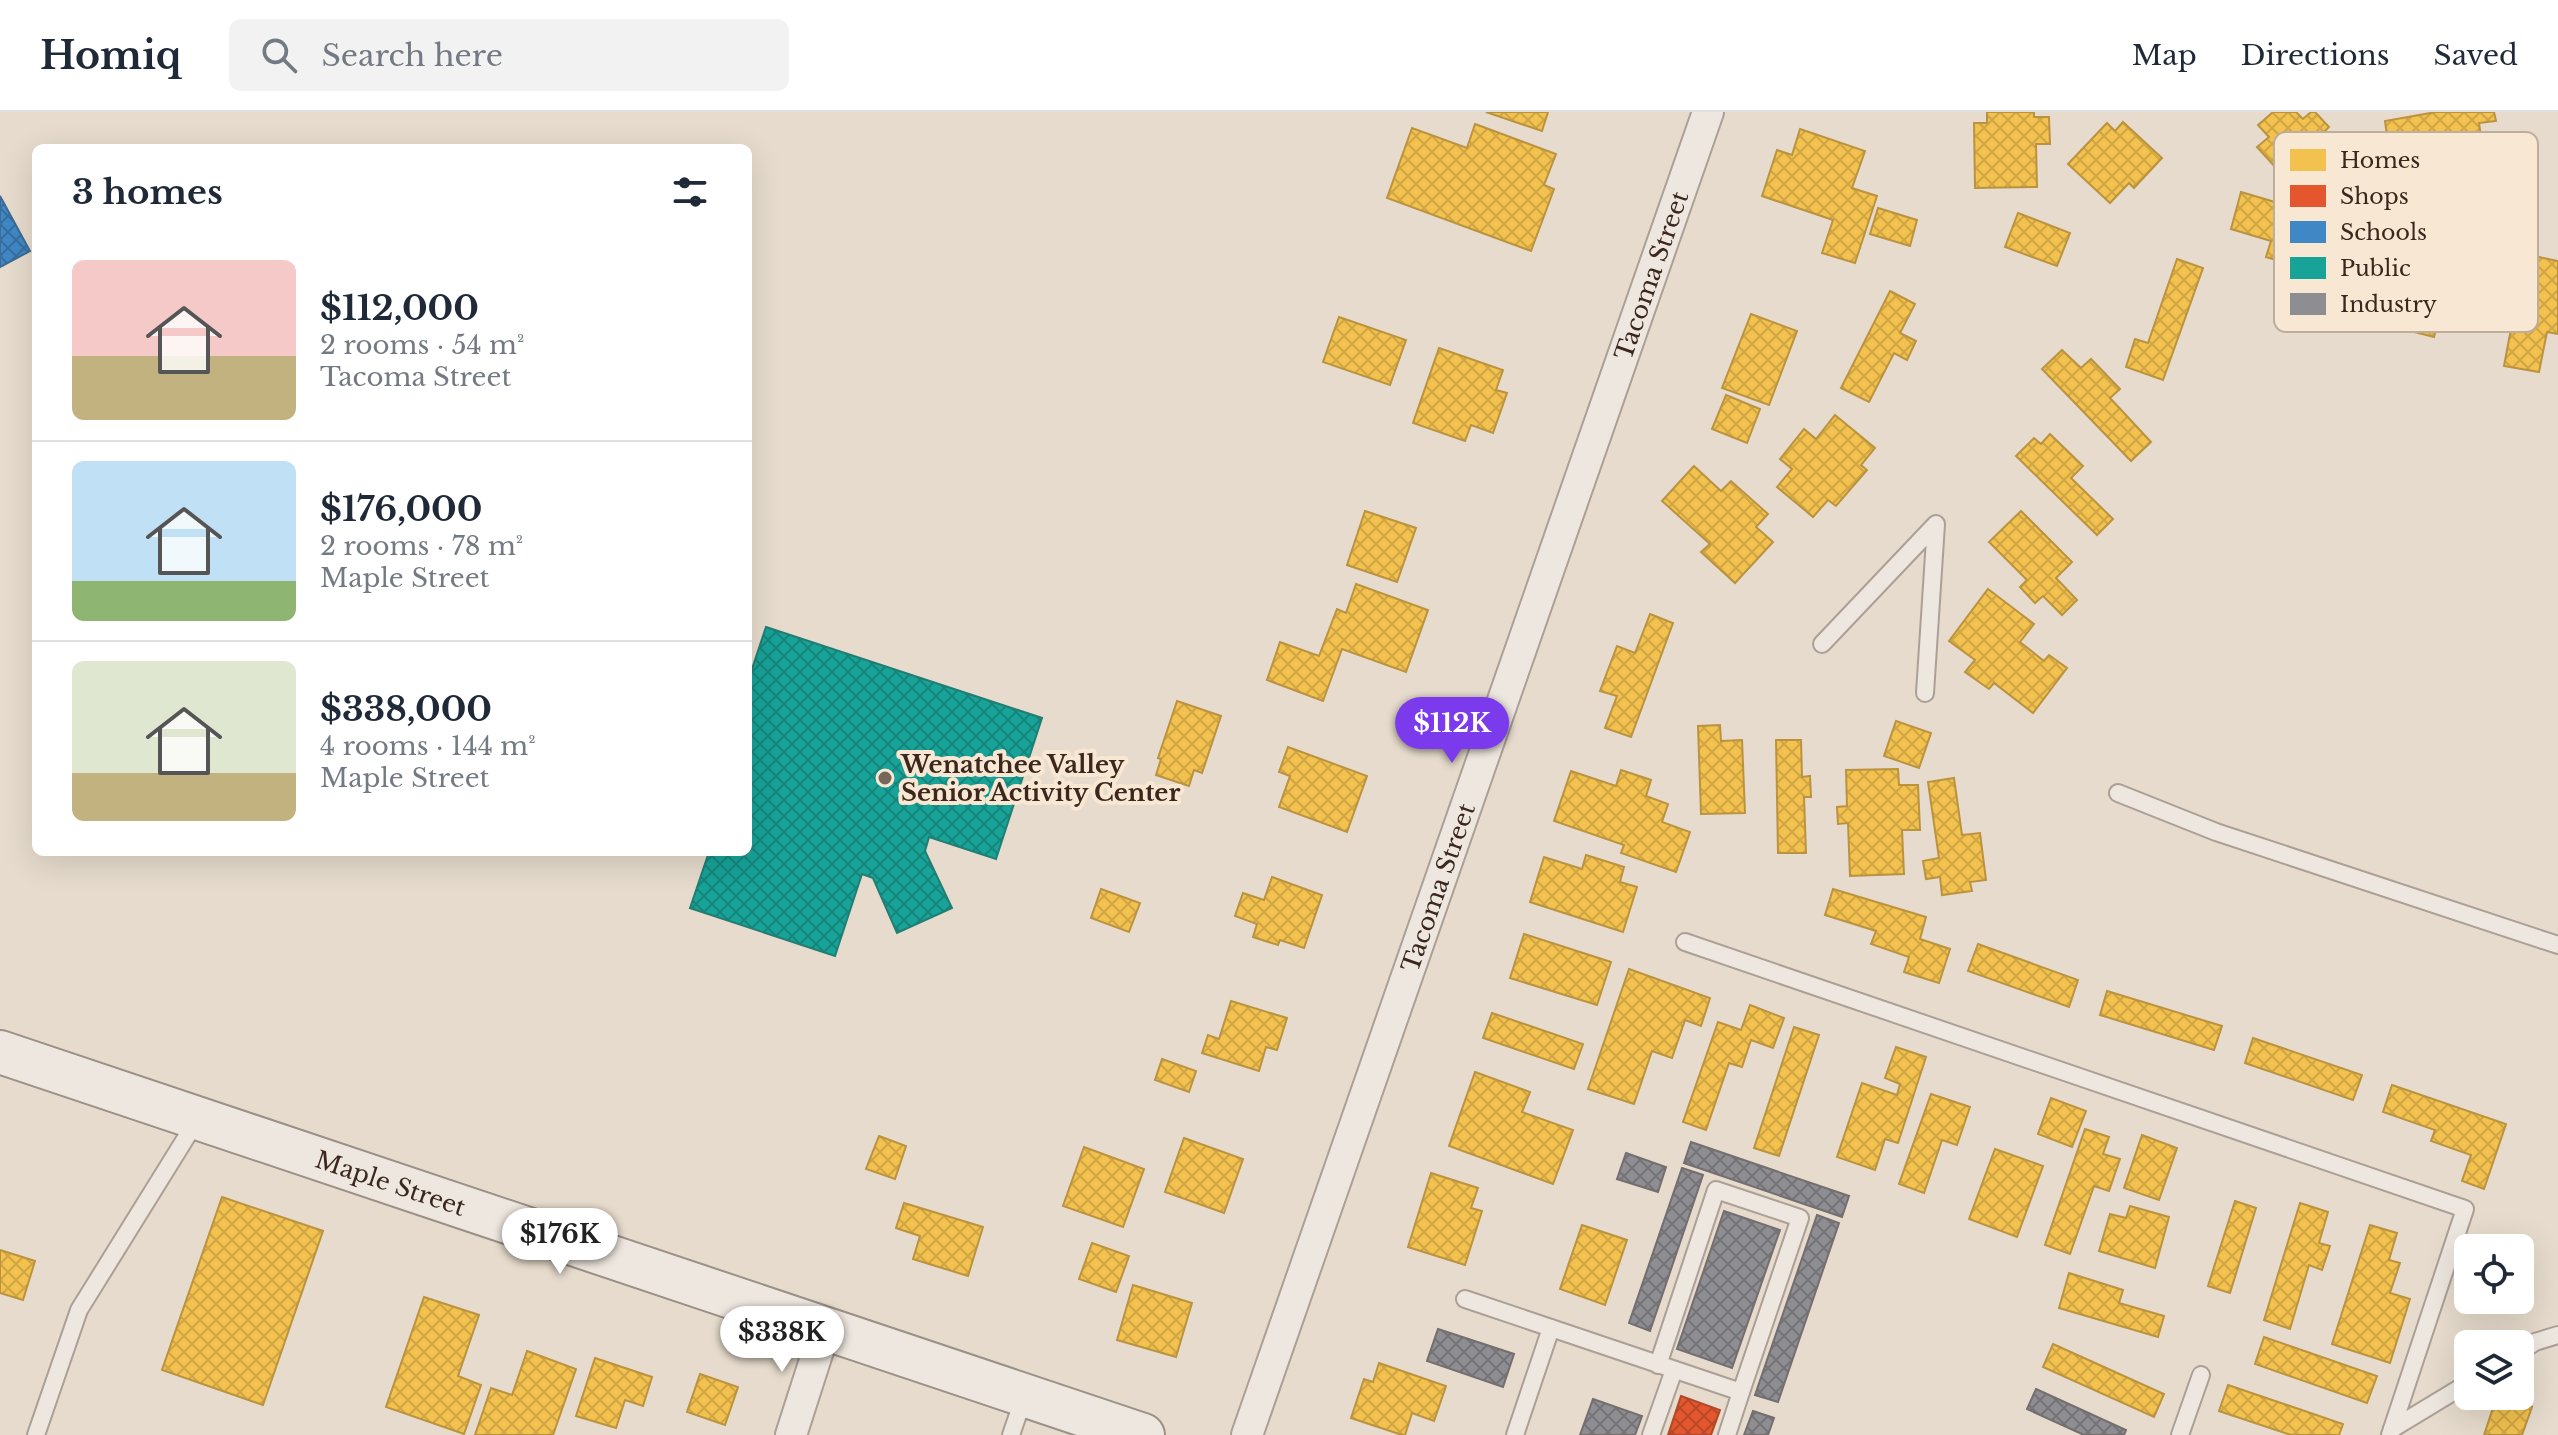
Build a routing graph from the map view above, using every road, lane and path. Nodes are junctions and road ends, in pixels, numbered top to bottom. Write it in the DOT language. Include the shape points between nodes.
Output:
graph roads {
  1 [pos="1708,112"];
  2 [pos="1822,644"];
  3 [pos="1925,693"];
  4 [pos="2118,793"];
  5 [pos="1685,942"];
  6 [pos="2558,945"];
  7 [pos="0,1052"];
  8 [pos="197,1120"];
  9 [pos="1465,1299"];
  10 [pos="1551,1328"];
  11 [pos="825,1329"];
  12 [pos="2558,1335"];
  13 [pos="2534,1343"];
  14 [pos="1666,1367"];
  15 [pos="2201,1375"];
  16 [pos="1741,1392"];
  17 [pos="2454,1392"];
  18 [pos="1024,1395"];
  19 [pos="2391,1432"];
  20 [pos="36,1435"];
  21 [pos="791,1435"];
  22 [pos="1011,1435"];
  23 [pos="1143,1435"];
  24 [pos="1247,1435"];
  25 [pos="1515,1435"];
  26 [pos="1651,1435"];
  27 [pos="1727,1435"];
  28 [pos="2180,1435"];
  1 -- 24 [label="street, Tacoma Street"];
  2 -- 3 [label="lane" via="1936,524"];
  4 -- 6 [label="lane" via="2216,832"];
  5 -- 19 [label="lane" via="2465,1209"];
  7 -- 8 [label="street, Maple Street"];
  8 -- 11 [label="street, Maple Street"];
  8 -- 20 [label="lane" via="79,1310"];
  9 -- 10 [label="lane"];
  10 -- 14 [label="lane"];
  10 -- 25 [label="lane"];
  11 -- 18 [label="street, Maple Street"];
  11 -- 21 [label="street"];
  12 -- 13 [label="lane"];
  14 -- 16 [label="lane"];
  14 -- 16 [label="lane" via="1716,1190 1800,1218"];
  14 -- 26 [label="lane"];
  15 -- 28 [label="lane"];
  16 -- 27 [label="lane"];
  17 -- 19 [label="lane"];
  18 -- 22 [label="lane"];
  18 -- 23 [label="street, Maple Street"];
}
